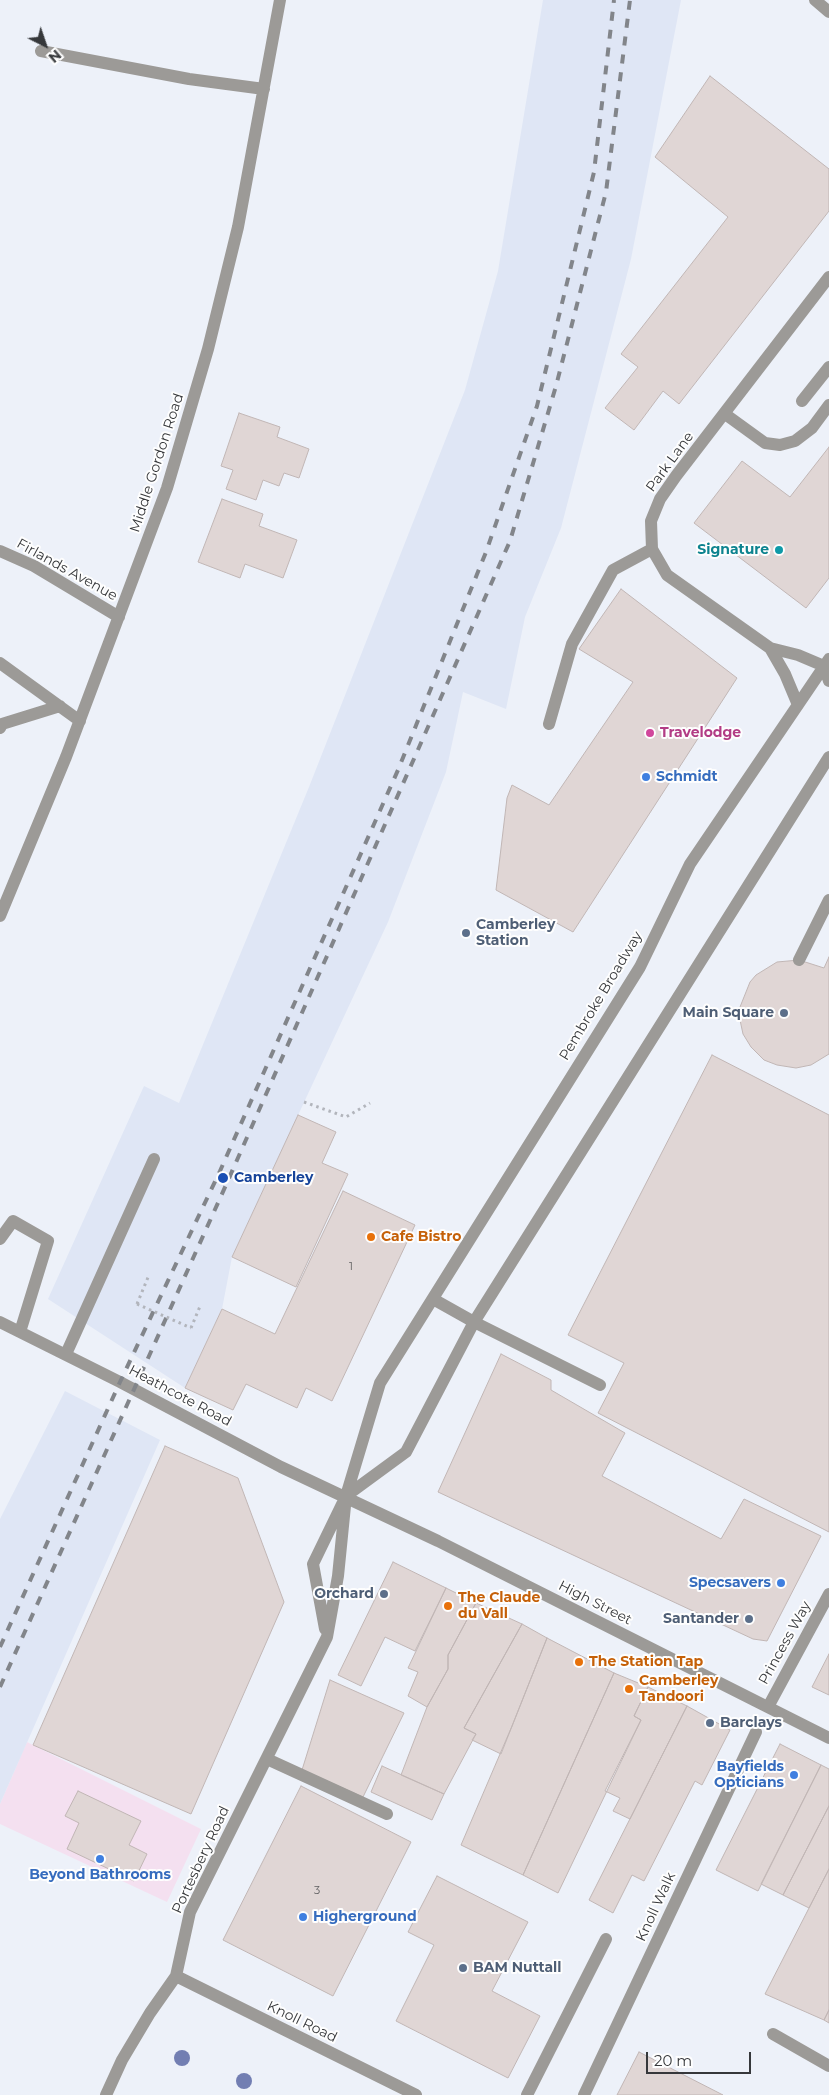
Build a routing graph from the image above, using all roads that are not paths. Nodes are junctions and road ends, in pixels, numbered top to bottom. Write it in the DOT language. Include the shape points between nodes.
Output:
graph roads {
  1 [pos="280,0"];
  2 [pos="815,0"];
  3 [pos="829,12"];
  4 [pos="41,51"];
  5 [pos="264,89"];
  6 [pos="827,282"];
  7 [pos="829,367"];
  8 [pos="802,401"];
  9 [pos="829,405"];
  10 [pos="725,414"];
  11 [pos="652,549"];
  12 [pos="0,551"];
  13 [pos="119,617"];
  14 [pos="770,648"];
  15 [pos="0,663"];
  16 [pos="826,663"];
  17 [pos="829,681"];
  18 [pos="798,705"];
  19 [pos="60,706"];
  20 [pos="80,721"];
  21 [pos="549,724"];
  22 [pos="0,728"];
  23 [pos="829,757"];
  24 [pos="829,900"];
  25 [pos="0,916"];
  26 [pos="799,960"];
  27 [pos="154,1159"];
  28 [pos="0,1239"];
  29 [pos="432,1299"];
  30 [pos="0,1322"];
  31 [pos="474,1322"];
  32 [pos="20,1332"];
  33 [pos="66,1354"];
  34 [pos="600,1385"];
  35 [pos="346,1496"];
  36 [pos="829,1594"];
  37 [pos="327,1637"];
  38 [pos="768,1707"];
  39 [pos="756,1732"];
  40 [pos="829,1738"];
  41 [pos="267,1760"];
  42 [pos="387,1814"];
  43 [pos="606,1939"];
  44 [pos="176,1976"];
  45 [pos="773,2034"];
  46 [pos="829,2066"];
  47 [pos="106,2095"];
  48 [pos="416,2095"];
  49 [pos="527,2095"];
  50 [pos="584,2095"];
  1 -- 5 [label="street, Middle Gordon Road"];
  2 -- 3 [label="street"];
  4 -- 5 [label="street" via="189,79"];
  5 -- 13 [label="street, Middle Gordon Road" via="238,226 208,349 167,488"];
  6 -- 10 [label="street, Park Lane"];
  7 -- 8 [label="street"];
  9 -- 10 [label="street" via="812,428 795,441 780,445 765,443"];
  10 -- 11 [label="street, Park Lane" via="660,498 651,522"];
  11 -- 14 [label="street, Park Lane" via="668,575"];
  11 -- 21 [label="street" via="613,570 572,644"];
  12 -- 13 [label="street, Firlands Avenue" via="34,566"];
  13 -- 20 [label="street, Middle Gordon Road"];
  14 -- 16 [label="street, Park Lane"];
  14 -- 18 [label="street, Park Lane"];
  15 -- 19 [label="street"];
  16 -- 17 [label="street"];
  16 -- 18 [label="street, Pembroke Broadway"];
  18 -- 29 [label="street, Pembroke Broadway" via="690,864 640,967"];
  19 -- 20 [label="street"];
  19 -- 22 [label="street" via="2,724"];
  20 -- 25 [label="street, Middle Gordon Road"];
  23 -- 31 [label="street"];
  24 -- 26 [label="street"];
  27 -- 33 [label="street"];
  28 -- 32 [label="street" via="13,1221 48,1240"];
  29 -- 31 [label="street"];
  29 -- 35 [label="street, Pembroke Broadway" via="380,1383"];
  30 -- 32 [label="street, Heathcote Road"];
  31 -- 34 [label="street"];
  31 -- 35 [label="street" via="406,1452"];
  32 -- 33 [label="street, Heathcote Road"];
  33 -- 35 [label="street, Heathcote Road" via="281,1467"];
  35 -- 37 [label="street, Portesbery Road" via="338,1576"];
  35 -- 37 [label="street" via="313,1564"];
  35 -- 38 [label="street, High Street"];
  36 -- 38 [label="street, Princess Way"];
  37 -- 41 [label="street, Portesbery Road"];
  38 -- 40 [label="street, High Street"];
  39 -- 50 [label="street, Knoll Walk"];
  41 -- 42 [label="street"];
  41 -- 44 [label="street, Portesbery Road" via="190,1912"];
  43 -- 49 [label="street"];
  44 -- 47 [label="street, Portesbery Road" via="122,2060"];
  44 -- 48 [label="street, Knoll Road"];
  45 -- 46 [label="street"];
}
